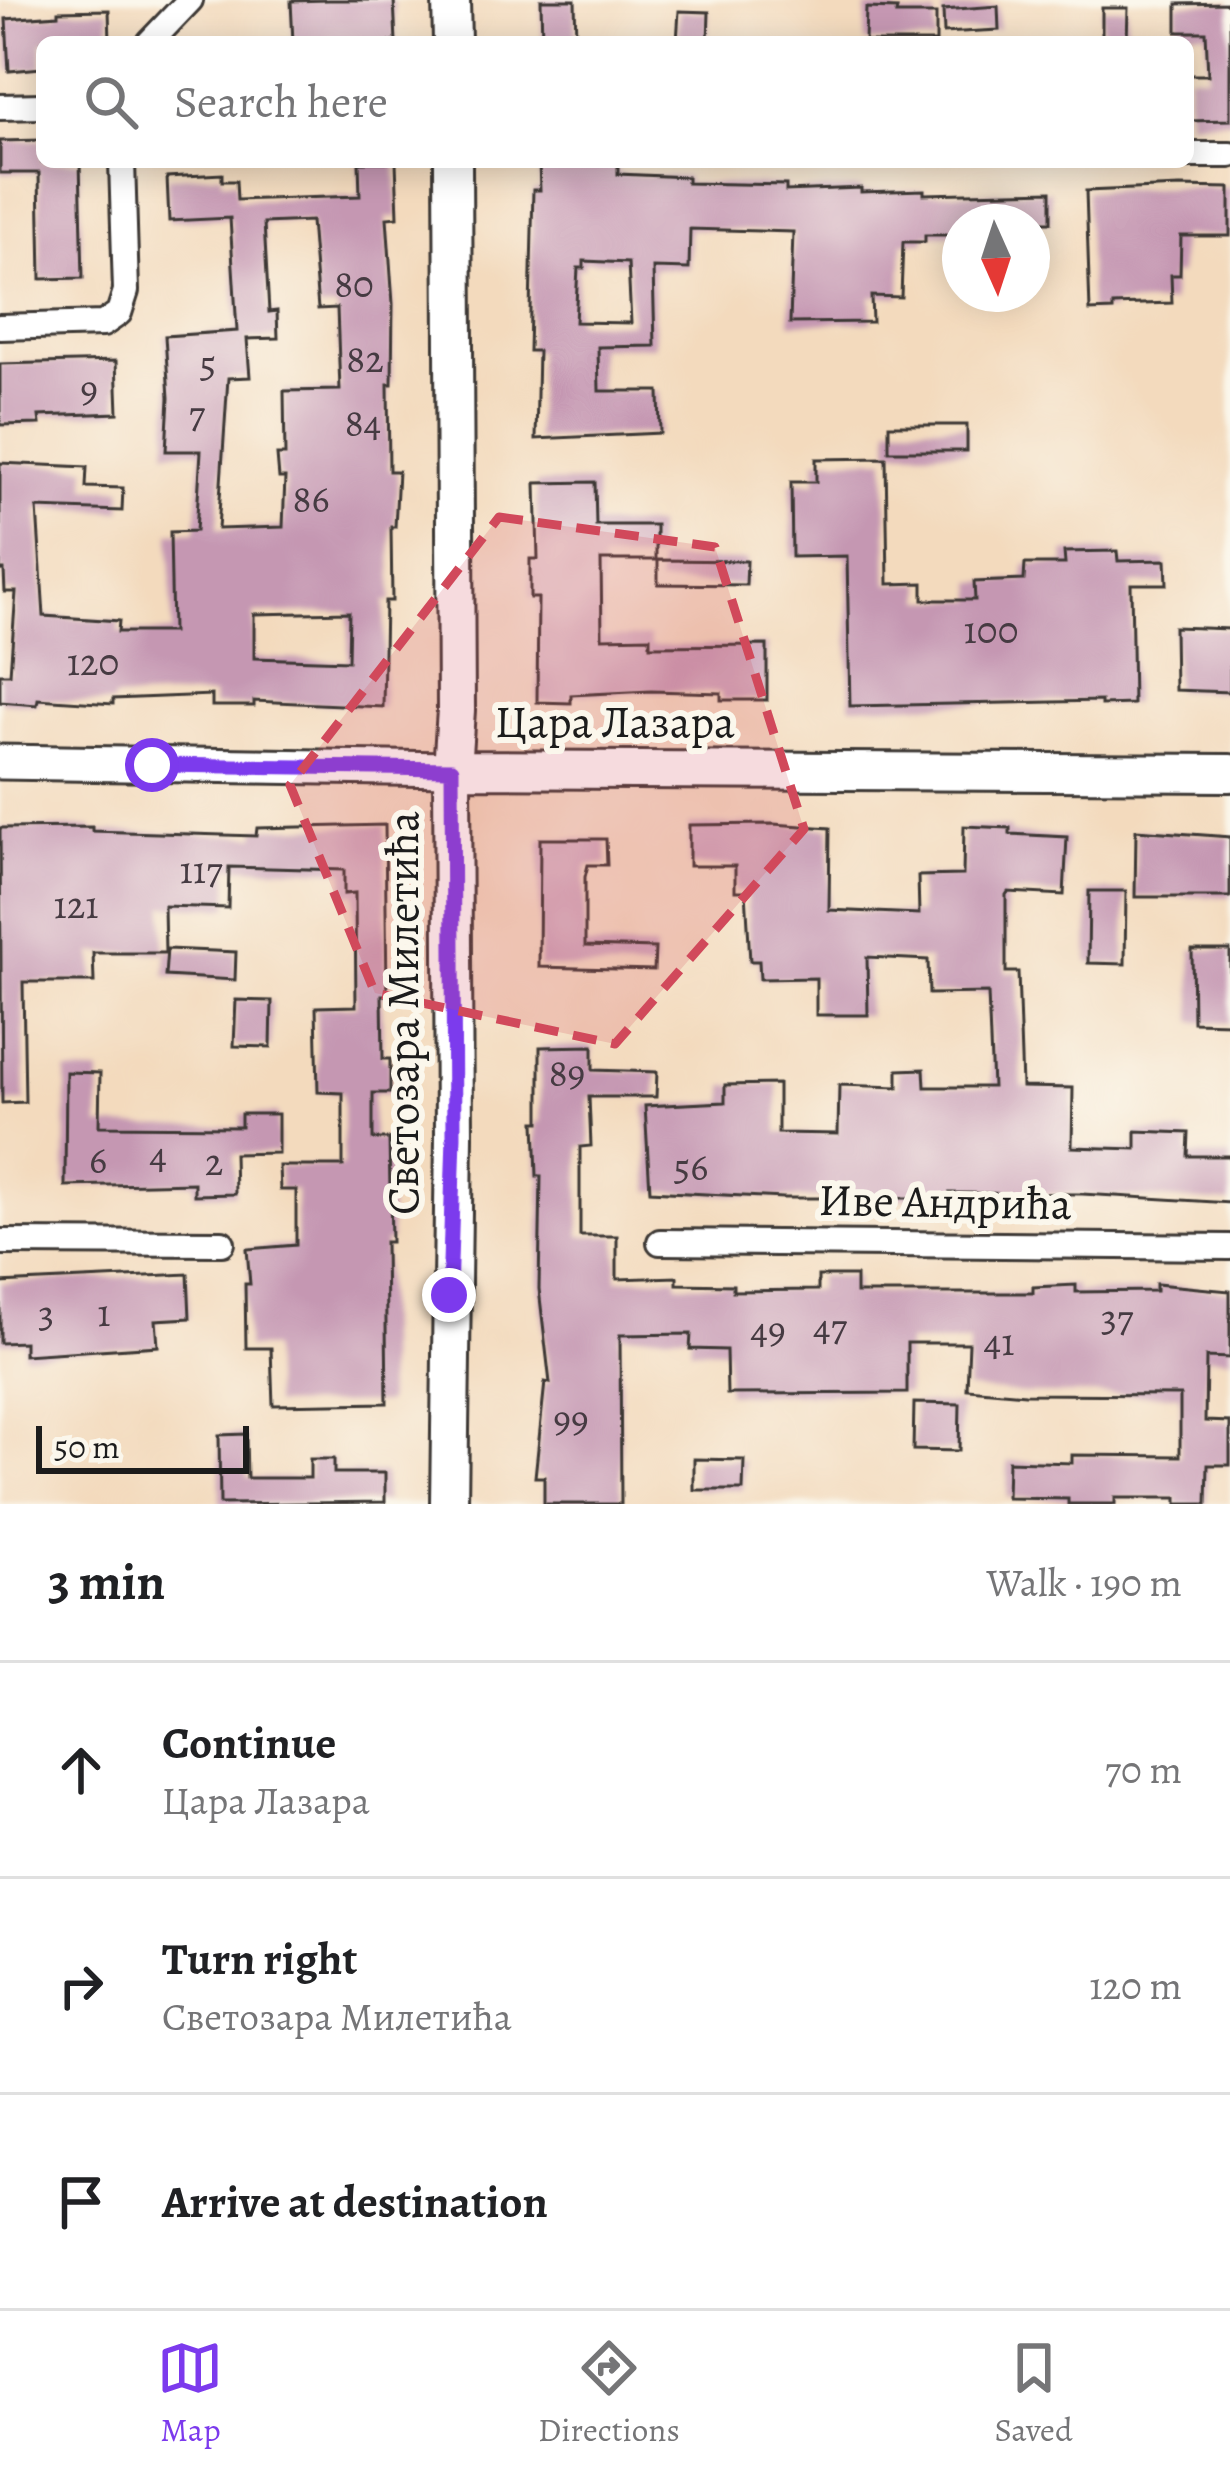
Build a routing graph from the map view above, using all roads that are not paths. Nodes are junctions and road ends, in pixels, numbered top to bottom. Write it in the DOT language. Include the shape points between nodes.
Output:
graph roads {
  1 [pos="190,0"];
  2 [pos="452,0"];
  3 [pos="156,36"];
  4 [pos="452,36"];
  5 [pos="36,106"];
  6 [pos="0,107"];
  7 [pos="1194,155"];
  8 [pos="1230,155"];
  9 [pos="122,168"];
  10 [pos="453,168"];
  11 [pos="0,327"];
  12 [pos="0,762"];
  13 [pos="452,769"];
  14 [pos="1230,773"];
  15 [pos="0,1242"];
  16 [pos="660,1242"];
  17 [pos="222,1244"];
  18 [pos="1230,1247"];
  19 [pos="449,1504"];
  1 -- 3 [label="street"];
  2 -- 4 [label="main road"];
  5 -- 6 [label="street"];
  7 -- 8 [label="street"];
  9 -- 11 [label="street" via="126,291 119,313 103,324"];
  10 -- 13 [label="main road, Светозара Милетића"];
  12 -- 13 [label="street, Цара Лазара"];
  13 -- 14 [label="main road, Цара Лазара"];
  13 -- 19 [label="main road, Светозара Милетића"];
  15 -- 17 [label="street"];
  16 -- 18 [label="street, Иве Андрића"];
}
